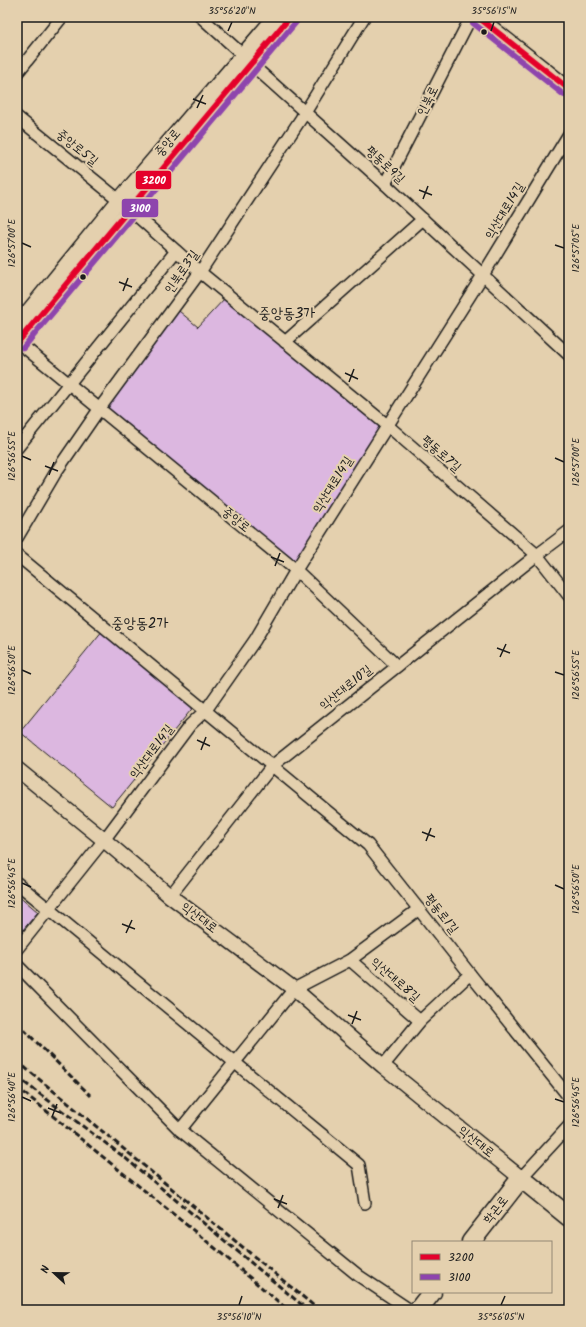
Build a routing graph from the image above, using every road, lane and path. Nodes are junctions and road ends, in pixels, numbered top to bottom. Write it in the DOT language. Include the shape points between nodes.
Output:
graph roads {
  1 [pos="62,17"];
  2 [pos="201,17"];
  3 [pos="275,17"];
  4 [pos="290,17"];
  5 [pos="364,17"];
  6 [pos="471,17"];
  7 [pos="478,17"];
  8 [pos="247,59"];
  9 [pos="17,73"];
  10 [pos="569,89"];
  11 [pos="306,112"];
  12 [pos="17,117"];
  13 [pos="569,134"];
  14 [pos="385,184"];
  15 [pos="124,205"];
  16 [pos="423,219"];
  17 [pos="176,251"];
  18 [pos="200,272"];
  19 [pos="483,275"];
  20 [pos="17,325"];
  21 [pos="18,342"];
  22 [pos="285,342"];
  23 [pos="569,355"];
  24 [pos="69,383"];
  25 [pos="100,408"];
  26 [pos="387,426"];
  27 [pos="17,448"];
  28 [pos="569,531"];
  29 [pos="17,538"];
  30 [pos="537,555"];
  31 [pos="18,560"];
  32 [pos="296,570"];
  33 [pos="569,596"];
  34 [pos="397,666"];
  35 [pos="206,710"];
  36 [pos="272,766"];
  37 [pos="17,768"];
  38 [pos="104,840"];
  39 [pos="17,883"];
  40 [pos="170,896"];
  41 [pos="419,908"];
  42 [pos="49,909"];
  43 [pos="17,949"];
  44 [pos="350,960"];
  45 [pos="17,964"];
  46 [pos="470,974"];
  47 [pos="294,989"];
  48 [pos="420,1021"];
  49 [pos="234,1062"];
  50 [pos="383,1066"];
  51 [pos="569,1098"];
  52 [pos="569,1126"];
  53 [pos="180,1130"];
  54 [pos="521,1178"];
  55 [pos="365,1203"];
  56 [pos="569,1217"];
  57 [pos="472,1241"];
  58 [pos="431,1293"];
  59 [pos="410,1310"];
  60 [pos="418,1310"];
  1 -- 9 [label="street"];
  2 -- 8 [label="street, 평동로9길"];
  3 -- 8 [label="street, 중앙로"];
  4 -- 8 [label="street, 중앙로"];
  5 -- 11 [label="street, 인북로3길"];
  6 -- 14 [label="street, 인북로"];
  7 -- 10 [label="street"];
  8 -- 11 [label="street, 평동로9길"];
  8 -- 15 [label="street, 중앙로"];
  11 -- 14 [label="street, 평동로9길"];
  11 -- 18 [label="street, 인북로3길"];
  12 -- 15 [label="street, 중앙로5길"];
  13 -- 19 [label="street, 익산대로14길"];
  14 -- 16 [label="street, 평동로9길"];
  15 -- 17 [label="street, 평동로7길"];
  15 -- 20 [label="street, 중앙로"];
  15 -- 21 [label="street, 중앙로"];
  16 -- 19 [label="street, 평동로9길"];
  16 -- 22 [label="street"];
  17 -- 18 [label="street, 평동로7길"];
  17 -- 24 [label="street"];
  18 -- 22 [label="street, 평동로7길"];
  18 -- 25 [label="street, 인북로3길"];
  19 -- 23 [label="street, 평동로9길"];
  19 -- 26 [label="street, 익산대로14길"];
  21 -- 24 [label="street, 중앙로"];
  22 -- 26 [label="street, 평동로7길"];
  24 -- 25 [label="street, 중앙로"];
  24 -- 27 [label="street"];
  25 -- 29 [label="street, 인북로3길" via="56,472"];
  25 -- 32 [label="street, 중앙로"];
  26 -- 30 [label="street, 평동로7길"];
  26 -- 32 [label="street, 익산대로14길"];
  28 -- 30 [label="street, 익산대로10길"];
  30 -- 33 [label="street, 평동로7길"];
  30 -- 34 [label="street, 익산대로10길"];
  31 -- 35 [label="street"];
  32 -- 34 [label="street, 중앙로"];
  32 -- 35 [label="street, 익산대로14길" via="255,640"];
  34 -- 36 [label="street, 익산대로10길"];
  35 -- 36 [label="street"];
  35 -- 38 [label="street, 익산대로14길" via="190,725"];
  36 -- 40 [label="street, 익산대로10길"];
  36 -- 41 [label="street, 평동로1길" via="368,845"];
  37 -- 38 [label="street, 익산대로"];
  38 -- 40 [label="street, 익산대로"];
  38 -- 42 [label="street, 익산대로14길"];
  39 -- 42 [label="street"];
  40 -- 47 [label="street, 익산대로"];
  41 -- 44 [label="street, 익산대로8길"];
  41 -- 46 [label="street, 평동로1길"];
  42 -- 43 [label="street, 익산대로14길"];
  42 -- 49 [label="street"];
  44 -- 47 [label="street, 익산대로8길"];
  44 -- 48 [label="street, 익산대로8길"];
  45 -- 53 [label="street"];
  46 -- 48 [label="street"];
  46 -- 51 [label="street, 평동로1길"];
  47 -- 49 [label="street"];
  47 -- 50 [label="street, 익산대로"];
  48 -- 50 [label="street"];
  49 -- 53 [label="street"];
  49 -- 55 [label="street" via="359,1165"];
  50 -- 54 [label="street, 익산대로"];
  52 -- 54 [label="street"];
  53 -- 59 [label="street" via="359,1276"];
  54 -- 56 [label="main road, 익산대로"];
  54 -- 57 [label="main road, 학곤로"];
  58 -- 60 [label="main road"];
}
